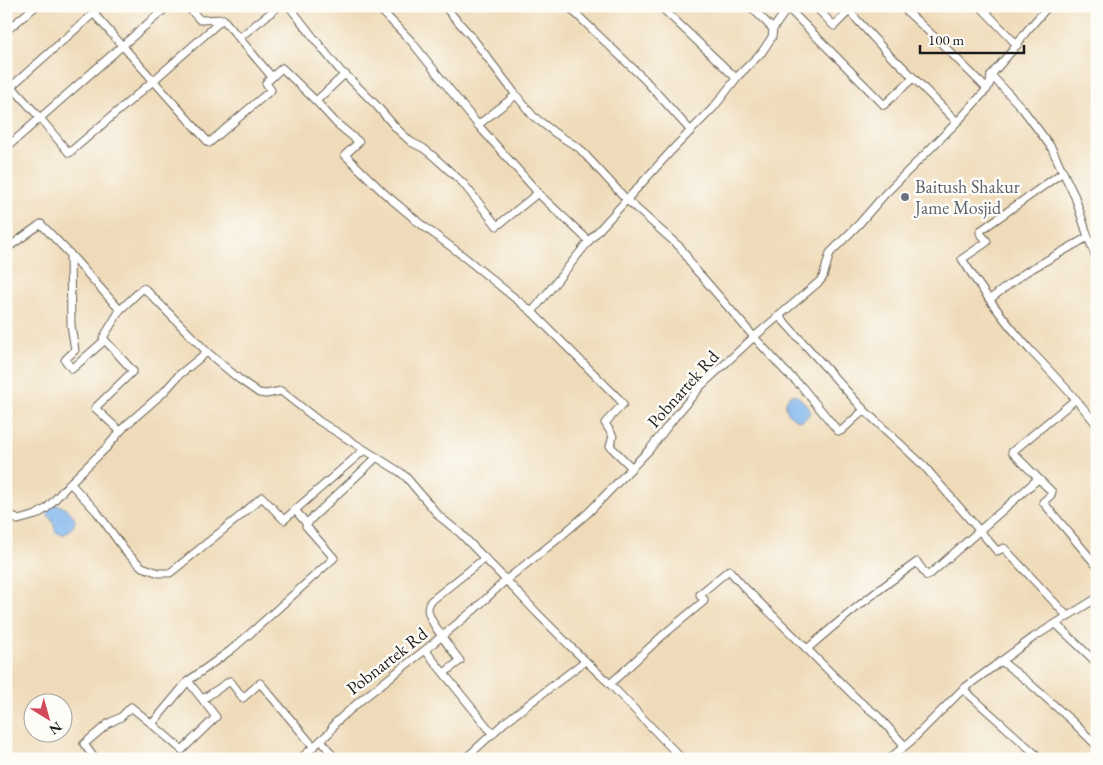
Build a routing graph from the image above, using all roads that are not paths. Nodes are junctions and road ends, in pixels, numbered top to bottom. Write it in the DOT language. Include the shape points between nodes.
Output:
graph roads {
  1 [pos="36,6"];
  2 [pos="87,6"];
  3 [pos="102,6"];
  4 [pos="168,6"];
  5 [pos="187,6"];
  6 [pos="279,6"];
  7 [pos="288,6"];
  8 [pos="378,6"];
  9 [pos="444,6"];
  10 [pos="568,6"];
  11 [pos="660,6"];
  12 [pos="750,6"];
  13 [pos="814,6"];
  14 [pos="901,6"];
  15 [pos="980,6"];
  16 [pos="1049,6"];
  17 [pos="788,7"];
  18 [pos="94,14"];
  19 [pos="223,19"];
  20 [pos="773,28"];
  21 [pos="6,31"];
  22 [pos="239,38"];
  23 [pos="1017,45"];
  24 [pos="122,46"];
  25 [pos="344,75"];
  26 [pos="991,75"];
  27 [pos="272,77"];
  28 [pos="736,78"];
  29 [pos="913,78"];
  30 [pos="6,80"];
  31 [pos="153,81"];
  32 [pos="9,88"];
  33 [pos="987,89"];
  34 [pos="516,95"];
  35 [pos="316,101"];
  36 [pos="40,118"];
  37 [pos="957,122"];
  38 [pos="478,125"];
  39 [pos="691,131"];
  40 [pos="6,148"];
  41 [pos="1063,172"];
  42 [pos="538,193"];
  43 [pos="6,199"];
  44 [pos="627,200"];
  45 [pos="6,204"];
  46 [pos="1088,237"];
  47 [pos="589,241"];
  48 [pos="6,249"];
  49 [pos="70,254"];
  50 [pos="1097,260"];
  51 [pos="990,299"];
  52 [pos="120,310"];
  53 [pos="532,312"];
  54 [pos="779,316"];
  55 [pos="754,337"];
  56 [pos="105,340"];
  57 [pos="207,352"];
  58 [pos="1076,399"];
  59 [pos="864,410"];
  60 [pos="1097,425"];
  61 [pos="120,432"];
  62 [pos="364,450"];
  63 [pos="377,457"];
  64 [pos="632,468"];
  65 [pos="1038,478"];
  66 [pos="70,483"];
  67 [pos="295,510"];
  68 [pos="6,512"];
  69 [pos="307,524"];
  70 [pos="978,530"];
  71 [pos="485,558"];
  72 [pos="1097,566"];
  73 [pos="506,580"];
  74 [pos="1097,598"];
  75 [pos="1068,616"];
  76 [pos="1056,624"];
  77 [pos="442,637"];
  78 [pos="807,649"];
  79 [pos="425,650"];
  80 [pos="585,661"];
  81 [pos="1001,661"];
  82 [pos="1097,663"];
  83 [pos="444,673"];
  84 [pos="188,681"];
  85 [pos="610,684"];
  86 [pos="964,689"];
  87 [pos="203,700"];
  88 [pos="152,724"];
  89 [pos="493,734"];
  90 [pos="321,740"];
  91 [pos="313,746"];
  92 [pos="905,746"];
  93 [pos="1097,746"];
  94 [pos="96,759"];
  95 [pos="300,759"];
  96 [pos="335,759"];
  97 [pos="465,759"];
  98 [pos="682,759"];
  99 [pos="889,759"];
  100 [pos="1041,759"];
  1 -- 21 [label="street"];
  2 -- 18 [label="street"];
  3 -- 18 [label="street"];
  4 -- 24 [label="street"];
  5 -- 19 [label="street" via="200,20"];
  6 -- 22 [label="street"];
  7 -- 25 [label="street"];
  8 -- 38 [label="street" via="411,41"];
  9 -- 34 [label="street"];
  10 -- 39 [label="street" via="645,80"];
  11 -- 28 [label="street"];
  12 -- 20 [label="street"];
  13 -- 29 [label="street" via="834,26 849,11"];
  14 -- 33 [label="street"];
  15 -- 23 [label="street"];
  16 -- 23 [label="street, Pobnartek Rd"];
  17 -- 20 [label="street"];
  17 -- 29 [label="street" via="884,105"];
  18 -- 24 [label="street"];
  18 -- 32 [label="street"];
  19 -- 22 [label="street"];
  19 -- 31 [label="street"];
  20 -- 28 [label="street" via="772,37 762,52"];
  22 -- 27 [label="street"];
  23 -- 26 [label="street, Pobnartek Rd"];
  24 -- 31 [label="street"];
  24 -- 36 [label="street"];
  25 -- 35 [label="street"];
  25 -- 42 [label="street" via="396,129 463,183 497,226"];
  26 -- 33 [label="street, Pobnartek Rd"];
  26 -- 41 [label="street" via="1022,108 1051,147"];
  27 -- 31 [label="street" via="266,83 271,90 208,143"];
  27 -- 35 [label="street" via="282,68"];
  28 -- 39 [label="street"];
  29 -- 37 [label="street"];
  30 -- 32 [label="street"];
  31 -- 36 [label="street" via="69,153"];
  32 -- 36 [label="street"];
  33 -- 37 [label="street, Pobnartek Rd"];
  34 -- 38 [label="street"];
  34 -- 44 [label="street" via="533,116 579,148"];
  35 -- 53 [label="street" via="359,142 345,155 385,194"];
  36 -- 40 [label="street"];
  37 -- 54 [label="street, Pobnartek Rd" via="830,253 820,281"];
  38 -- 42 [label="street"];
  39 -- 44 [label="street"];
  41 -- 46 [label="street"];
  41 -- 51 [label="street" via="980,232 987,242 962,260"];
  42 -- 47 [label="street"];
  43 -- 45 [label="street"];
  44 -- 47 [label="street"];
  44 -- 55 [label="street" via="681,248 694,268"];
  46 -- 50 [label="street"];
  46 -- 51 [label="street" via="1026,272"];
  47 -- 53 [label="street"];
  48 -- 49 [label="street" via="41,224"];
  49 -- 52 [label="street"];
  49 -- 56 [label="street" via="71,325 75,350 65,360 72,369"];
  51 -- 58 [label="street"];
  52 -- 56 [label="street" via="103,338"];
  52 -- 57 [label="street" via="143,288"];
  53 -- 64 [label="street" via="619,399 622,404 605,423 614,436 610,446"];
  54 -- 55 [label="street, Pobnartek Rd"];
  54 -- 59 [label="street"];
  55 -- 59 [label="street" via="838,431"];
  55 -- 64 [label="street, Pobnartek Rd" via="701,386"];
  56 -- 61 [label="street" via="133,371 95,408"];
  57 -- 61 [label="street"];
  57 -- 62 [label="street" via="259,393 281,391"];
  58 -- 60 [label="street"];
  58 -- 65 [label="street" via="1012,452"];
  59 -- 70 [label="street" via="924,466"];
  61 -- 66 [label="street"];
  62 -- 63 [label="street"];
  62 -- 67 [label="street"];
  63 -- 69 [label="street"];
  63 -- 71 [label="street" via="406,477 440,517"];
  64 -- 73 [label="street, Pobnartek Rd" via="589,512"];
  65 -- 70 [label="street"];
  65 -- 72 [label="street" via="1052,492 1043,502"];
  66 -- 67 [label="street" via="97,512 126,552 142,567 159,573 170,573 262,497 284,520"];
  66 -- 68 [label="street" via="36,515 18,520"];
  67 -- 69 [label="street"];
  69 -- 84 [label="street" via="334,558 231,650"];
  70 -- 75 [label="street" via="997,551 1004,548"];
  70 -- 78 [label="street" via="929,575 917,562"];
  71 -- 73 [label="street"];
  71 -- 77 [label="street" via="428,605 429,615"];
  73 -- 77 [label="street, Pobnartek Rd"];
  73 -- 80 [label="street"];
  74 -- 75 [label="street"];
  75 -- 76 [label="street"];
  76 -- 81 [label="street"];
  76 -- 82 [label="street"];
  77 -- 79 [label="street, Pobnartek Rd"];
  77 -- 83 [label="street" via="460,661"];
  78 -- 85 [label="street" via="728,570 700,594 704,601"];
  78 -- 92 [label="street"];
  79 -- 83 [label="street"];
  79 -- 90 [label="street, Pobnartek Rd" via="360,701"];
  80 -- 85 [label="street"];
  80 -- 89 [label="street"];
  81 -- 86 [label="street"];
  81 -- 93 [label="street"];
  83 -- 89 [label="street"];
  84 -- 87 [label="street"];
  84 -- 88 [label="street"];
  85 -- 98 [label="street"];
  86 -- 92 [label="street"];
  86 -- 100 [label="street"];
  87 -- 88 [label="street" via="216,717 182,750"];
  87 -- 91 [label="street" via="230,681 243,698 260,683"];
  88 -- 94 [label="street" via="131,707 84,744"];
  89 -- 97 [label="street"];
  90 -- 91 [label="street, Pobnartek Rd"];
  90 -- 96 [label="street"];
  91 -- 95 [label="street, Pobnartek Rd"];
  92 -- 99 [label="street"];
}
